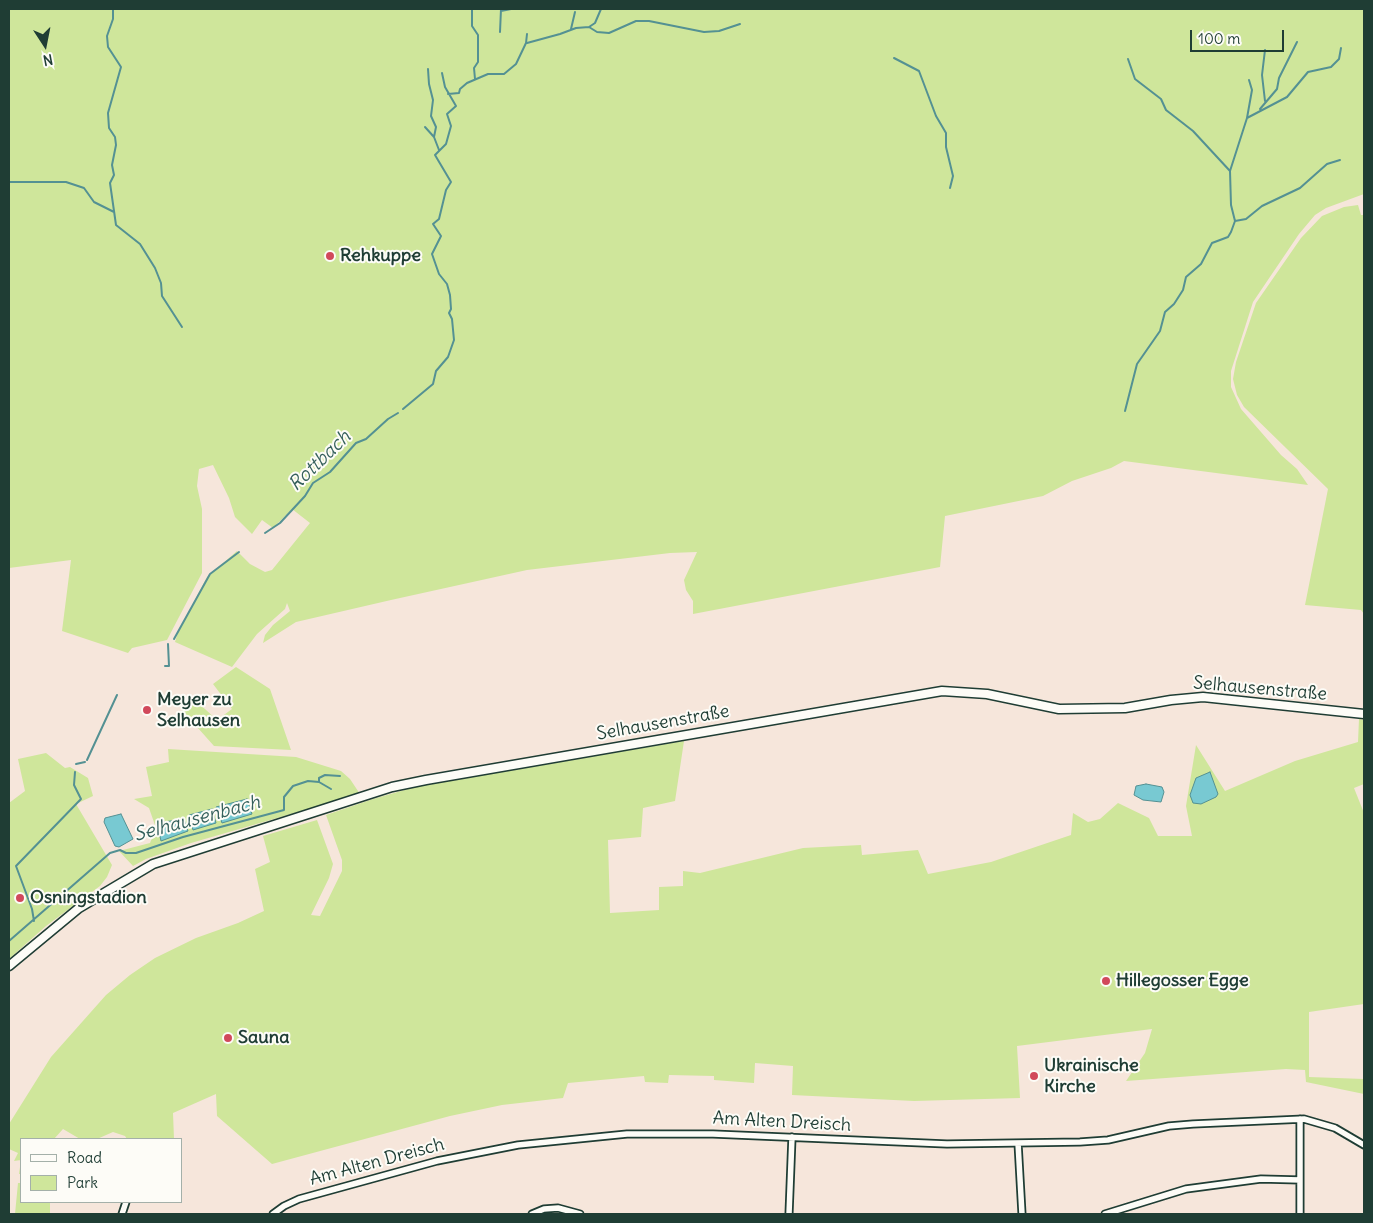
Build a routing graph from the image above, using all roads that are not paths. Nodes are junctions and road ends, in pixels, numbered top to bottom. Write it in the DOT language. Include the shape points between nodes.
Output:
graph roads {
  1 [pos="1364,714"];
  2 [pos="9,966"];
  3 [pos="1300,1119"];
  4 [pos="792,1137"];
  5 [pos="1018,1143"];
  6 [pos="1364,1146"];
  7 [pos="1300,1180"];
  8 [pos="273,1214"];
  9 [pos="532,1214"];
  10 [pos="580,1214"];
  11 [pos="789,1214"];
  12 [pos="1022,1214"];
  13 [pos="1105,1214"];
  14 [pos="1300,1214"];
  1 -- 2 [label="street, Selhausenstraße" via="1203,696 1125,708 1059,709 987,694 942,692 426,780 153,864 79,908"];
  3 -- 5 [label="street, Am Alten Dreisch" via="1174,1126 1098,1141"];
  3 -- 6 [label="street, Am Alten Dreisch" via="1335,1128"];
  3 -- 7 [label="street"];
  4 -- 5 [label="street, Am Alten Dreisch" via="947,1144"];
  4 -- 8 [label="street, Am Alten Dreisch" via="627,1134 518,1145 437,1161 300,1199"];
  4 -- 11 [label="street"];
  5 -- 12 [label="street"];
  7 -- 13 [label="street" via="1261,1179 1186,1189"];
  7 -- 14 [label="street"];
  9 -- 10 [label="street" via="558,1208"];
}
